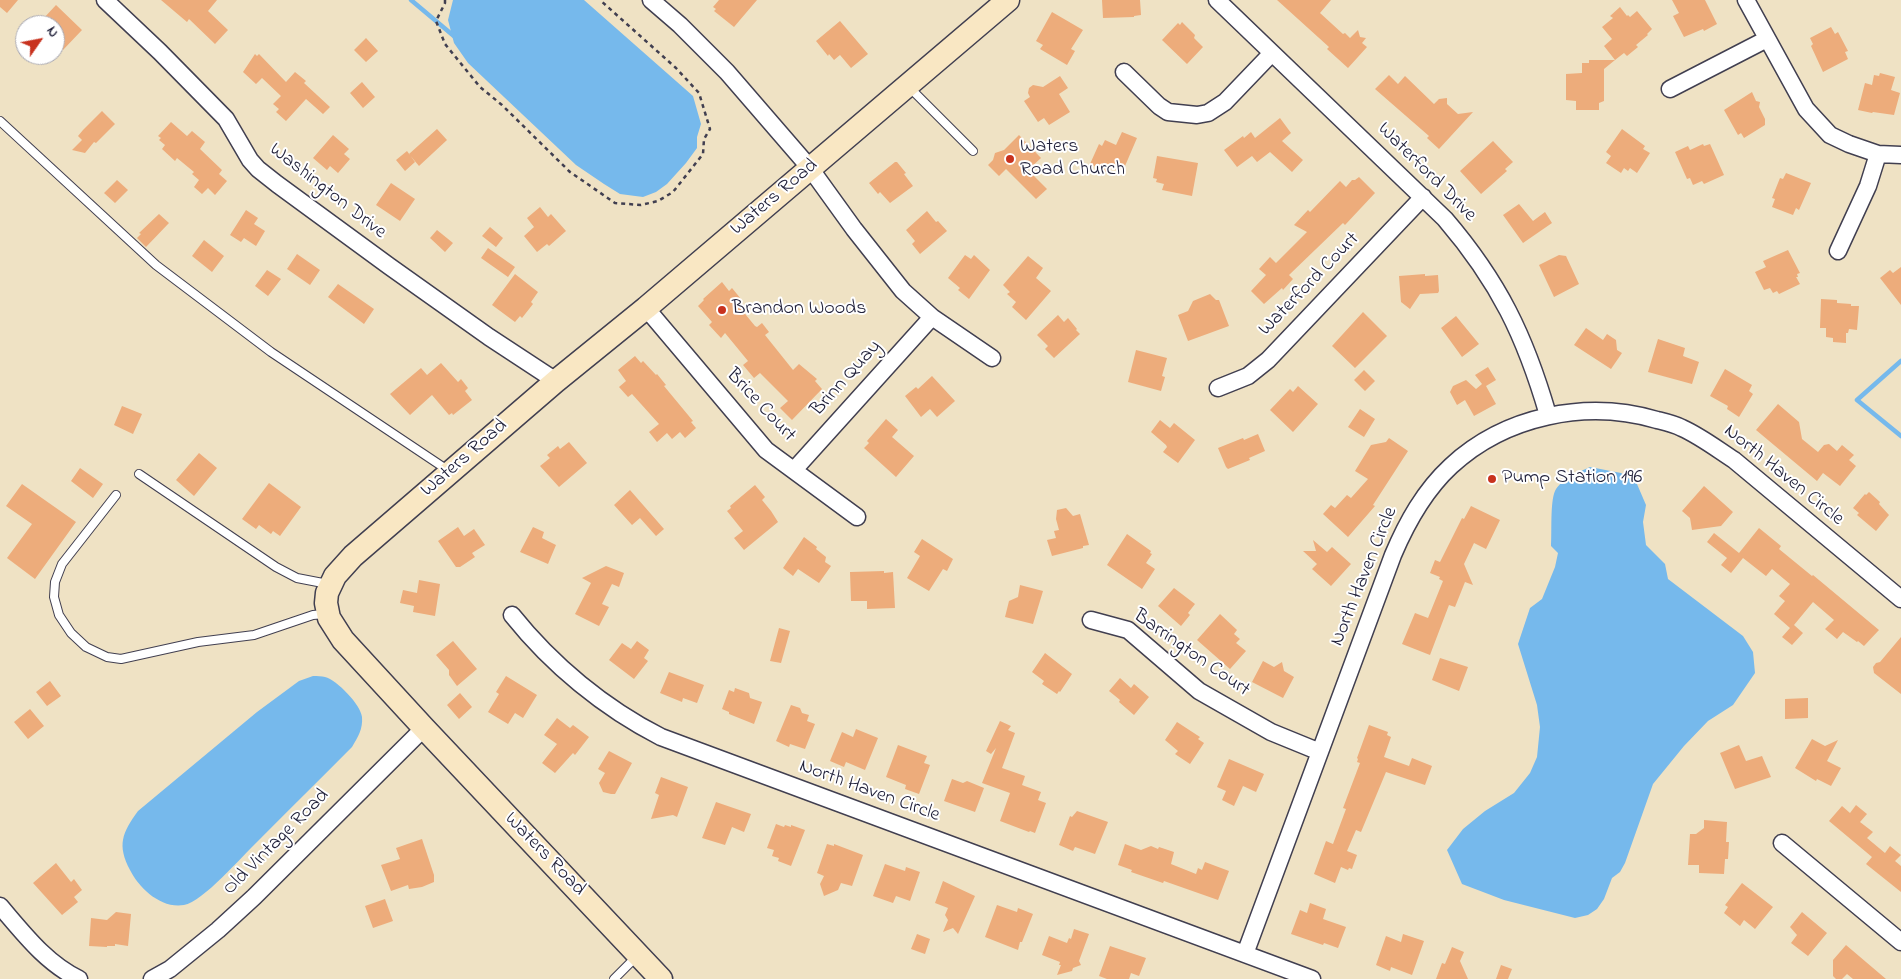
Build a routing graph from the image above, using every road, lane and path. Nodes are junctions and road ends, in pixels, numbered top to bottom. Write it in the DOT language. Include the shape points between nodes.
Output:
graph roads {
  1 [pos="105,0"];
  2 [pos="445,0"];
  3 [pos="600,0"];
  4 [pos="651,0"];
  5 [pos="1008,0"];
  6 [pos="1217,0"];
  7 [pos="1746,0"];
  8 [pos="1767,39"];
  9 [pos="1272,52"];
  10 [pos="1124,72"];
  11 [pos="908,85"];
  12 [pos="1670,89"];
  13 [pos="0,122"];
  14 [pos="973,151"];
  15 [pos="1878,154"];
  16 [pos="1901,155"];
  17 [pos="810,168"];
  18 [pos="1423,197"];
  19 [pos="1838,251"];
  20 [pos="646,308"];
  21 [pos="932,317"];
  22 [pos="992,358"];
  23 [pos="556,381"];
  24 [pos="1218,388"];
  25 [pos="1548,415"];
  26 [pos="794,470"];
  27 [pos="450,472"];
  28 [pos="139,474"];
  29 [pos="116,495"];
  30 [pos="857,517"];
  31 [pos="330,584"];
  32 [pos="1901,599"];
  33 [pos="329,614"];
  34 [pos="512,615"];
  35 [pos="1091,620"];
  36 [pos="424,728"];
  37 [pos="1320,752"];
  38 [pos="1782,843"];
  39 [pos="0,906"];
  40 [pos="1901,942"];
  41 [pos="638,954"];
  42 [pos="1245,954"];
  43 [pos="79,979"];
  44 [pos="152,979"];
  45 [pos="614,979"];
  46 [pos="661,979"];
  47 [pos="1312,979"];
  1 -- 23 [label="street, Washington Drive" via="226,119 258,169 388,266"];
  2 -- 3 [label="path" via="436,21 445,44 480,87 570,172 615,203 641,205 673,192 703,154 704,139 710,129 700,93"];
  4 -- 17 [label="street" via="727,72"];
  5 -- 11 [label="street, Waters Road"];
  6 -- 9 [label="street, Waterford Drive"];
  7 -- 8 [label="street"];
  8 -- 12 [label="street"];
  8 -- 15 [label="street" via="1806,109 1819,124 1848,144"];
  9 -- 10 [label="street" via="1225,102 1208,113 1198,115 1175,114 1164,109"];
  9 -- 18 [label="street, Waterford Drive"];
  11 -- 14 [label="lane"];
  11 -- 17 [label="street, Waters Road"];
  13 -- 27 [label="lane" via="156,266 271,352"];
  15 -- 16 [label="street"];
  15 -- 19 [label="street" via="1868,186"];
  17 -- 20 [label="street, Waters Road"];
  17 -- 21 [label="street" via="903,291"];
  18 -- 24 [label="street, Waterford Court" via="1268,360 1248,376"];
  18 -- 25 [label="street, Waterford Drive" via="1470,249 1493,282 1531,361"];
  20 -- 23 [label="street, Waters Road"];
  20 -- 26 [label="street, Brice Court" via="766,450"];
  21 -- 22 [label="street"];
  21 -- 26 [label="street, Brinn Quay"];
  23 -- 27 [label="street, Waters Road"];
  25 -- 32 [label="street, North Haven Circle" via="1620,412 1681,427 1734,460"];
  25 -- 37 [label="street, North Haven Circle" via="1498,435 1462,457 1416,508 1393,554"];
  26 -- 30 [label="street, Brice Court"];
  27 -- 31 [label="street, Waters Road" via="352,556"];
  28 -- 31 [label="lane" via="276,567 298,578"];
  29 -- 33 [label="lane" via="62,564 54,582 59,615 71,633 86,646 121,660 198,642 254,636 313,615"];
  31 -- 33 [label="street, Waters Road" via="326,603"];
  33 -- 36 [label="street, Waters Road" via="343,640"];
  34 -- 42 [label="street, North Haven Circle" via="579,684 606,705 661,737"];
  35 -- 37 [label="street, Barrington Court" via="1128,630 1200,691 1271,732"];
  36 -- 41 [label="street, Waters Road"];
  36 -- 44 [label="street, Old Vintage Road" via="254,897 170,969"];
  37 -- 42 [label="street, North Haven Circle"];
  38 -- 40 [label="street"];
  39 -- 43 [label="street" via="54,964"];
  41 -- 45 [label="lane"];
  41 -- 46 [label="street, Waters Road"];
  42 -- 47 [label="street, North Haven Circle"];
}
